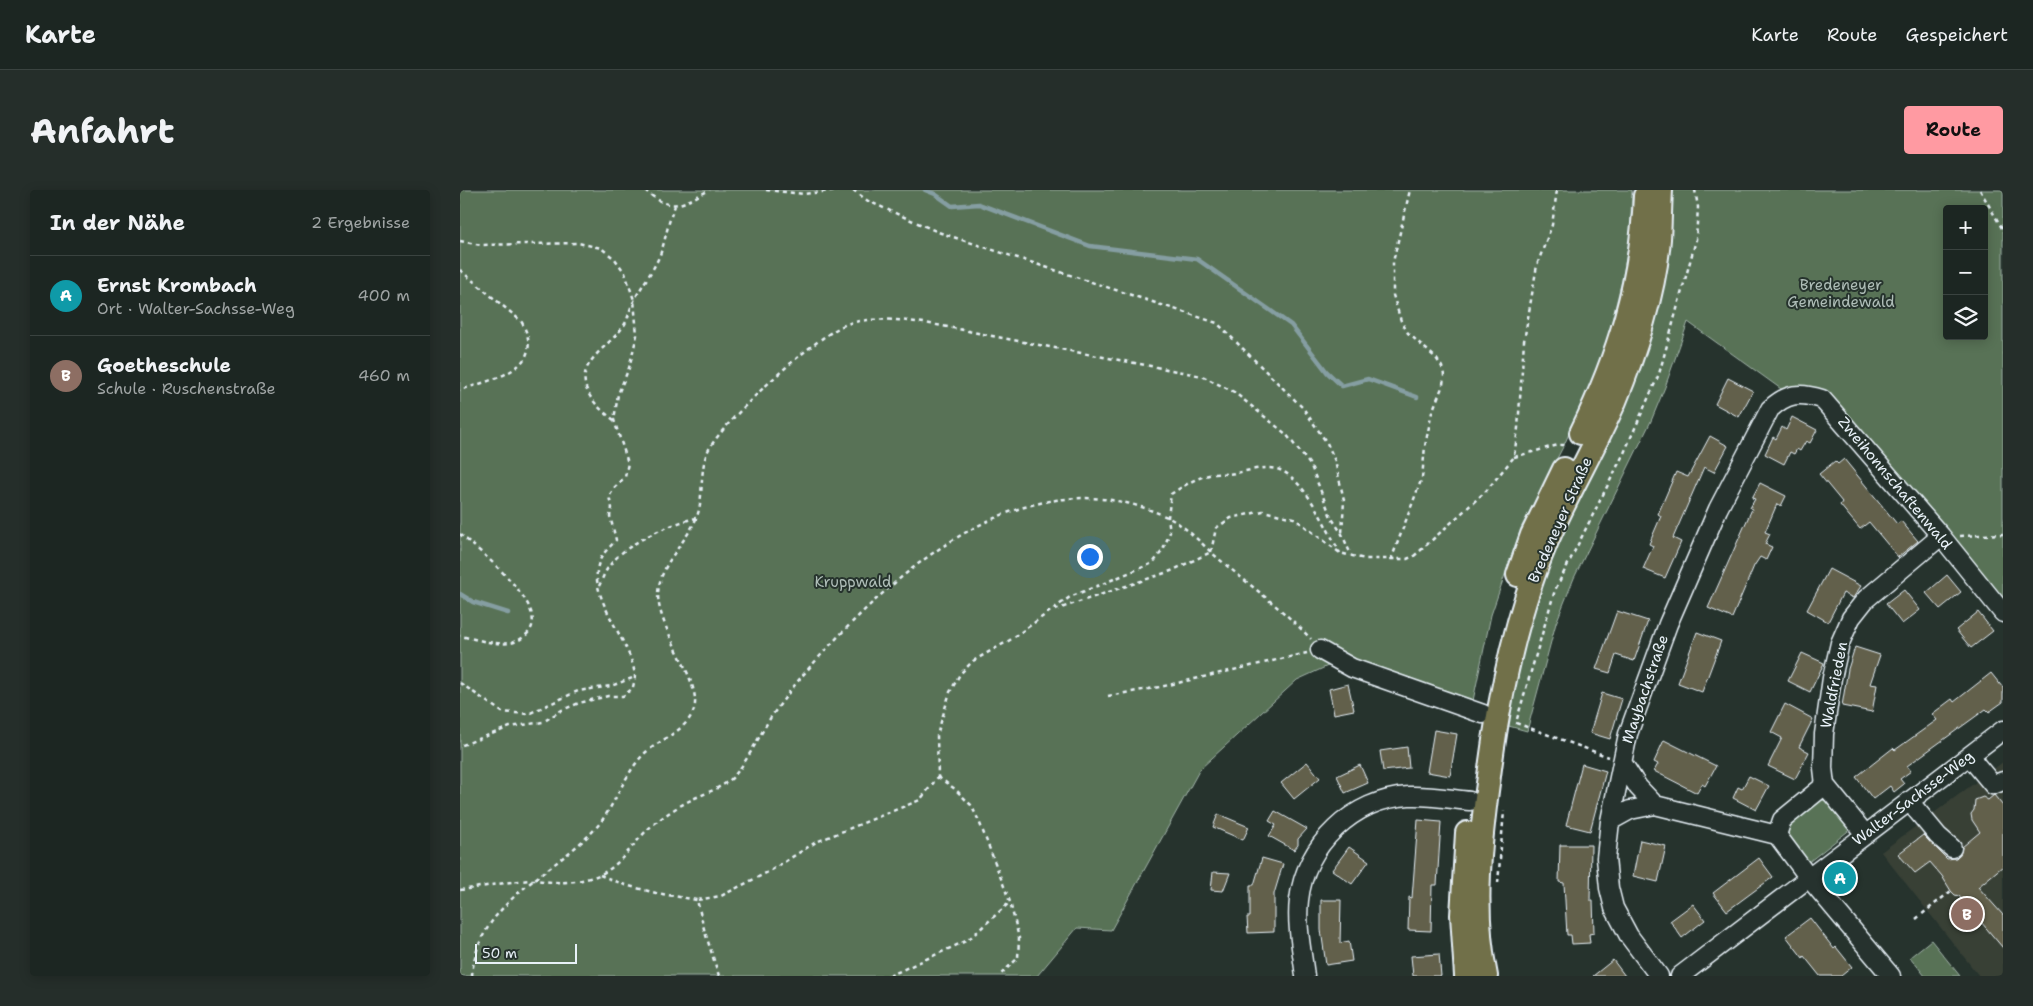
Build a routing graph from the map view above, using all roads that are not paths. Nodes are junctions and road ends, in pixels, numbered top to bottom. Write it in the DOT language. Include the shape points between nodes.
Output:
graph roads {
  1 [pos="1646,190"];
  2 [pos="1661,190"];
  3 [pos="1770,409"];
  4 [pos="1941,536"];
  5 [pos="2003,613"];
  6 [pos="1320,650"];
  7 [pos="1483,714"];
  8 [pos="2003,730"];
  9 [pos="1969,756"];
  10 [pos="1622,762"];
  11 [pos="2003,781"];
  12 [pos="1825,785"];
  13 [pos="1470,801"];
  14 [pos="1909,801"];
  15 [pos="1655,805"];
  16 [pos="1610,822"];
  17 [pos="1865,834"];
  18 [pos="1777,835"];
  19 [pos="1952,848"];
  20 [pos="1808,878"];
  21 [pos="1701,970"];
  22 [pos="1305,976"];
  23 [pos="1466,976"];
  24 [pos="1486,976"];
  25 [pos="1659,976"];
  26 [pos="1680,976"];
  27 [pos="1891,976"];
  1 -- 7 [label="main road, Bredeneyer Straße" via="1642,247 1621,339 1601,392 1532,535 1499,639"];
  2 -- 24 [label="main road, Bredeneyer Straße" via="1659,240 1636,346 1614,401 1547,541 1512,648 1494,734 1480,861 1481,953"];
  3 -- 4 [label="street, Zweihonnschaftenwald" via="1780,400 1795,395 1822,399"];
  3 -- 10 [label="street, Maybachstraße" via="1718,509 1668,624 1628,734"];
  4 -- 5 [label="street, Zweihonnschaftenwald"];
  4 -- 12 [label="street, Waldfrieden" via="1866,599 1851,618 1840,643 1832,678 1824,734"];
  6 -- 7 [label="street" via="1352,668"];
  7 -- 13 [label="main road, Bredeneyer Straße"];
  8 -- 9 [label="street, Walter-Sachsse-Weg"];
  9 -- 11 [label="street" via="1993,785"];
  9 -- 14 [label="street, Walter-Sachsse-Weg"];
  10 -- 15 [label="street" via="1638,787"];
  10 -- 16 [label="street, Maybachstraße"];
  12 -- 17 [label="street"];
  12 -- 18 [label="street" via="1782,820"];
  13 -- 22 [label="street" via="1408,796 1391,799 1356,813 1328,836 1313,855 1299,899 1298,920"];
  13 -- 23 [label="main road, Bredeneyer Straße" via="1462,915"];
  14 -- 17 [label="street, Walter-Sachsse-Weg"];
  14 -- 19 [label="street"];
  15 -- 16 [label="street" via="1630,810"];
  15 -- 18 [label="street"];
  16 -- 25 [label="street, Maybachstraße" via="1606,858 1614,908 1629,936"];
  17 -- 20 [label="street, Walter-Sachsse-Weg"];
  18 -- 20 [label="street"];
  20 -- 21 [label="street, Walter-Sachsse-Weg"];
  20 -- 27 [label="street"];
  21 -- 26 [label="street, Walter-Sachsse-Weg"];
}
